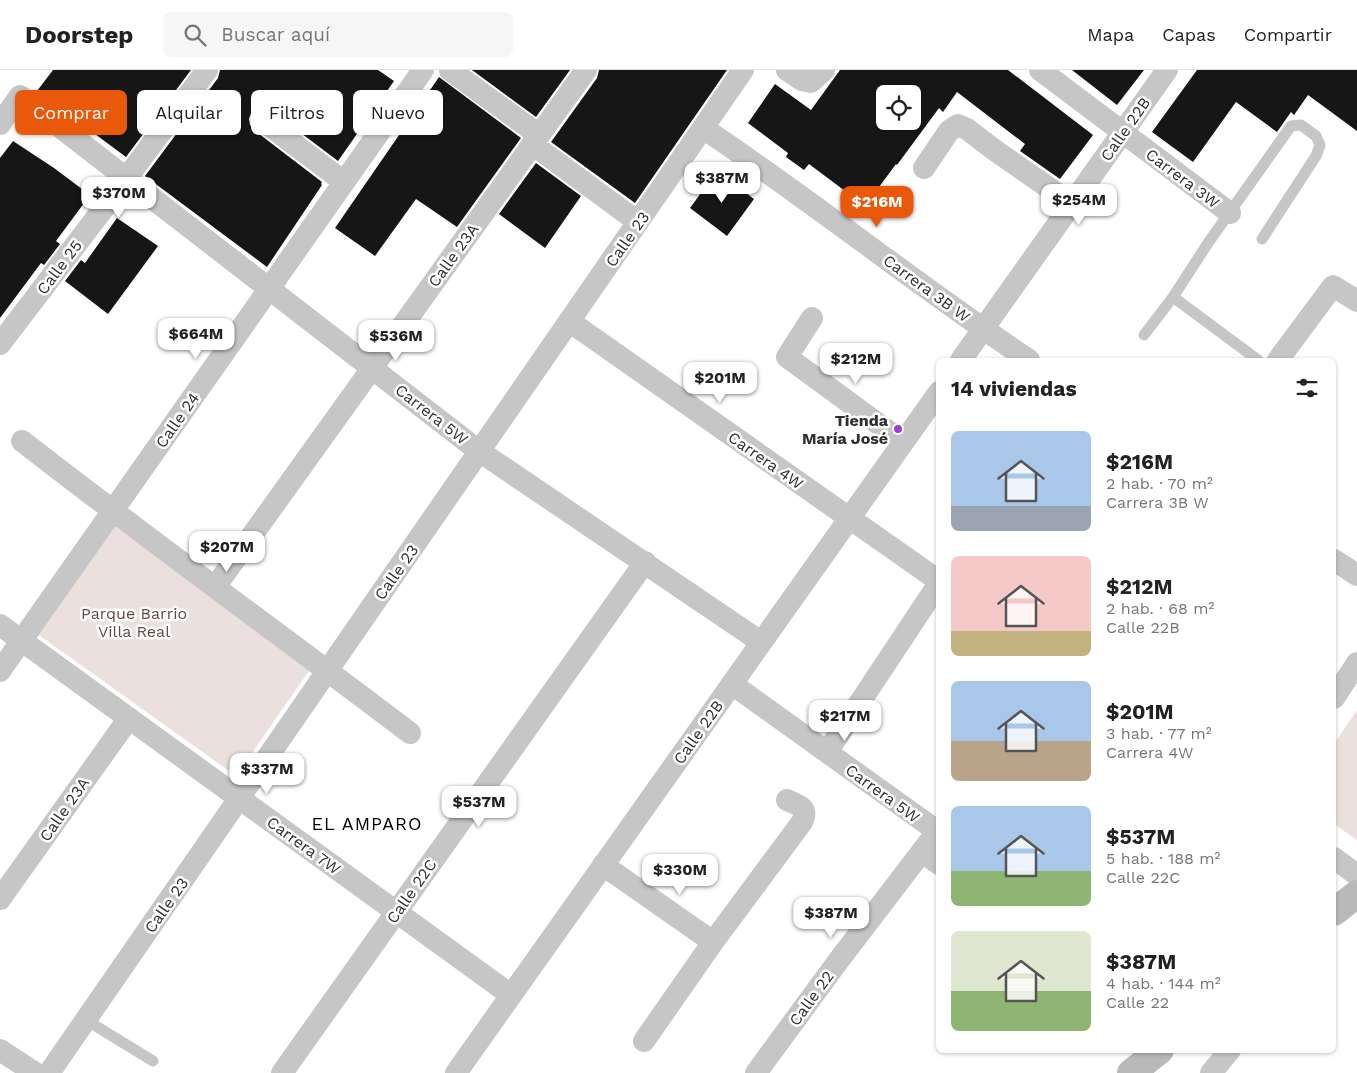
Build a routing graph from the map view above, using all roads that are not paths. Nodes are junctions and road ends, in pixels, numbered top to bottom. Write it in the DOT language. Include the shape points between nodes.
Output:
graph roads {
  1 [pos="207,70"];
  2 [pos="450,70"];
  3 [pos="586,70"];
  4 [pos="743,70"];
  5 [pos="787,70"];
  6 [pos="824,70"];
  7 [pos="1040,70"];
  8 [pos="1167,70"];
  9 [pos="419,71"];
  10 [pos="0,124"];
  11 [pos="703,128"];
  12 [pos="1122,133"];
  13 [pos="282,135"];
  14 [pos="536,140"];
  15 [pos="924,168"];
  16 [pos="126,179"];
  17 [pos="344,182"];
  18 [pos="1072,204"];
  19 [pos="1230,213"];
  20 [pos="638,222"];
  21 [pos="1262,240"];
  22 [pos="269,289"];
  23 [pos="1173,297"];
  24 [pos="1357,301"];
  25 [pos="812,318"];
  26 [pos="569,321"];
  27 [pos="983,329"];
  28 [pos="1144,334"];
  29 [pos="0,344"];
  30 [pos="962,358"];
  31 [pos="1026,358"];
  32 [pos="1255,358"];
  33 [pos="1279,358"];
  34 [pos="372,368"];
  35 [pos="936,396"];
  36 [pos="22,441"];
  37 [pos="903,442"];
  38 [pos="480,451"];
  39 [pos="112,512"];
  40 [pos="850,518"];
  41 [pos="1336,561"];
  42 [pos="645,562"];
  43 [pos="1357,575"];
  44 [pos="936,580"];
  45 [pos="215,587"];
  46 [pos="936,587"];
  47 [pos="0,625"];
  48 [pos="21,641"];
  49 [pos="761,642"];
  50 [pos="1357,663"];
  51 [pos="328,670"];
  52 [pos="0,671"];
  53 [pos="732,684"];
  54 [pos="1336,695"];
  55 [pos="129,718"];
  56 [pos="410,733"];
  57 [pos="827,752"];
  58 [pos="239,798"];
  59 [pos="787,800"];
  60 [pos="936,829"];
  61 [pos="936,837"];
  62 [pos="930,858"];
  63 [pos="1336,859"];
  64 [pos="603,865"];
  65 [pos="1357,874"];
  66 [pos="1357,894"];
  67 [pos="0,899"];
  68 [pos="1336,910"];
  69 [pos="396,912"];
  70 [pos="713,942"];
  71 [pos="511,995"];
  72 [pos="86,1020"];
  73 [pos="644,1041"];
  74 [pos="0,1050"];
  75 [pos="1228,1053"];
  76 [pos="153,1061"];
  77 [pos="35,1073"];
  78 [pos="49,1073"];
  79 [pos="282,1073"];
  80 [pos="456,1073"];
  81 [pos="756,1073"];
  82 [pos="1211,1073"];
  1 -- 16 [label="street, Calle 25"];
  2 -- 14 [label="street"];
  3 -- 14 [label="street, Calle 23A"];
  4 -- 11 [label="street, Calle 23"];
  5 -- 6 [label="street" via="811,82"];
  7 -- 12 [label="street, Carrera 3W"];
  8 -- 12 [label="street, Calle 22B"];
  9 -- 17 [label="street, Calle 24"];
  10 -- 16 [label="street, Carrera 5W" via="20,96"];
  11 -- 20 [label="street, Calle 23"];
  11 -- 27 [label="street, Carrera 3B W"];
  12 -- 18 [label="street, Calle 22B"];
  12 -- 19 [label="street, Carrera 3W"];
  13 -- 17 [label="street"];
  14 -- 20 [label="street"];
  14 -- 34 [label="street, Calle 23A"];
  15 -- 18 [label="street" via="949,131 958,125"];
  16 -- 22 [label="street, Carrera 5W"];
  16 -- 29 [label="street, Calle 25"];
  17 -- 22 [label="street, Calle 24"];
  18 -- 27 [label="street, Calle 22B"];
  19 -- 21 [label="lane" via="1291,126 1301,125 1316,136 1320,145 1316,156"];
  19 -- 23 [label="lane"];
  20 -- 26 [label="street, Calle 23"];
  22 -- 34 [label="street, Carrera 5W"];
  22 -- 39 [label="street, Calle 24"];
  23 -- 28 [label="lane"];
  23 -- 32 [label="lane"];
  24 -- 33 [label="street" via="1333,286"];
  25 -- 37 [label="street" via="787,357"];
  26 -- 38 [label="street, Calle 23"];
  26 -- 40 [label="street, Carrera 4W"];
  27 -- 30 [label="street, Calle 22B"];
  27 -- 31 [label="street, Carrera 3B W"];
  34 -- 38 [label="street, Carrera 5W"];
  34 -- 45 [label="street, Calle 23A"];
  35 -- 37 [label="street, Calle 22B"];
  36 -- 39 [label="street"];
  37 -- 40 [label="street, Calle 22B"];
  38 -- 42 [label="street, Carrera 5W"];
  38 -- 51 [label="street, Calle 23"];
  39 -- 45 [label="street"];
  39 -- 48 [label="street, Calle 24"];
  40 -- 44 [label="street, Carrera 4W"];
  40 -- 49 [label="street, Calle 22B"];
  41 -- 43 [label="street"];
  42 -- 49 [label="street, Carrera 5W"];
  42 -- 69 [label="street, Calle 22C"];
  45 -- 51 [label="street"];
  46 -- 57 [label="street"];
  47 -- 48 [label="street, Carrera 7W"];
  48 -- 52 [label="street, Calle 24"];
  48 -- 55 [label="street, Carrera 7W"];
  49 -- 53 [label="street, Calle 22B"];
  50 -- 54 [label="street"];
  51 -- 56 [label="street"];
  51 -- 58 [label="street, Calle 23"];
  53 -- 57 [label="street, Carrera 5W"];
  53 -- 64 [label="street, Calle 22B"];
  55 -- 58 [label="street, Carrera 7W"];
  55 -- 67 [label="street, Calle 23A"];
  57 -- 60 [label="street, Carrera 5W"];
  58 -- 69 [label="street, Carrera 7W"];
  58 -- 72 [label="street, Calle 23"];
  59 -- 70 [label="street" via="802,807 806,815"];
  61 -- 62 [label="street, Calle 22"];
  62 -- 81 [label="street, Calle 22" via="839,960"];
  63 -- 65 [label="street"];
  64 -- 70 [label="street"];
  64 -- 71 [label="street, Calle 22B"];
  66 -- 68 [label="main road"];
  69 -- 71 [label="street, Carrera 7W"];
  69 -- 79 [label="street, Calle 22C"];
  70 -- 73 [label="street"];
  71 -- 80 [label="street, Calle 22B"];
  72 -- 76 [label="lane"];
  72 -- 78 [label="street, Calle 23"];
  74 -- 77 [label="street"];
  75 -- 82 [label="street"];
}
